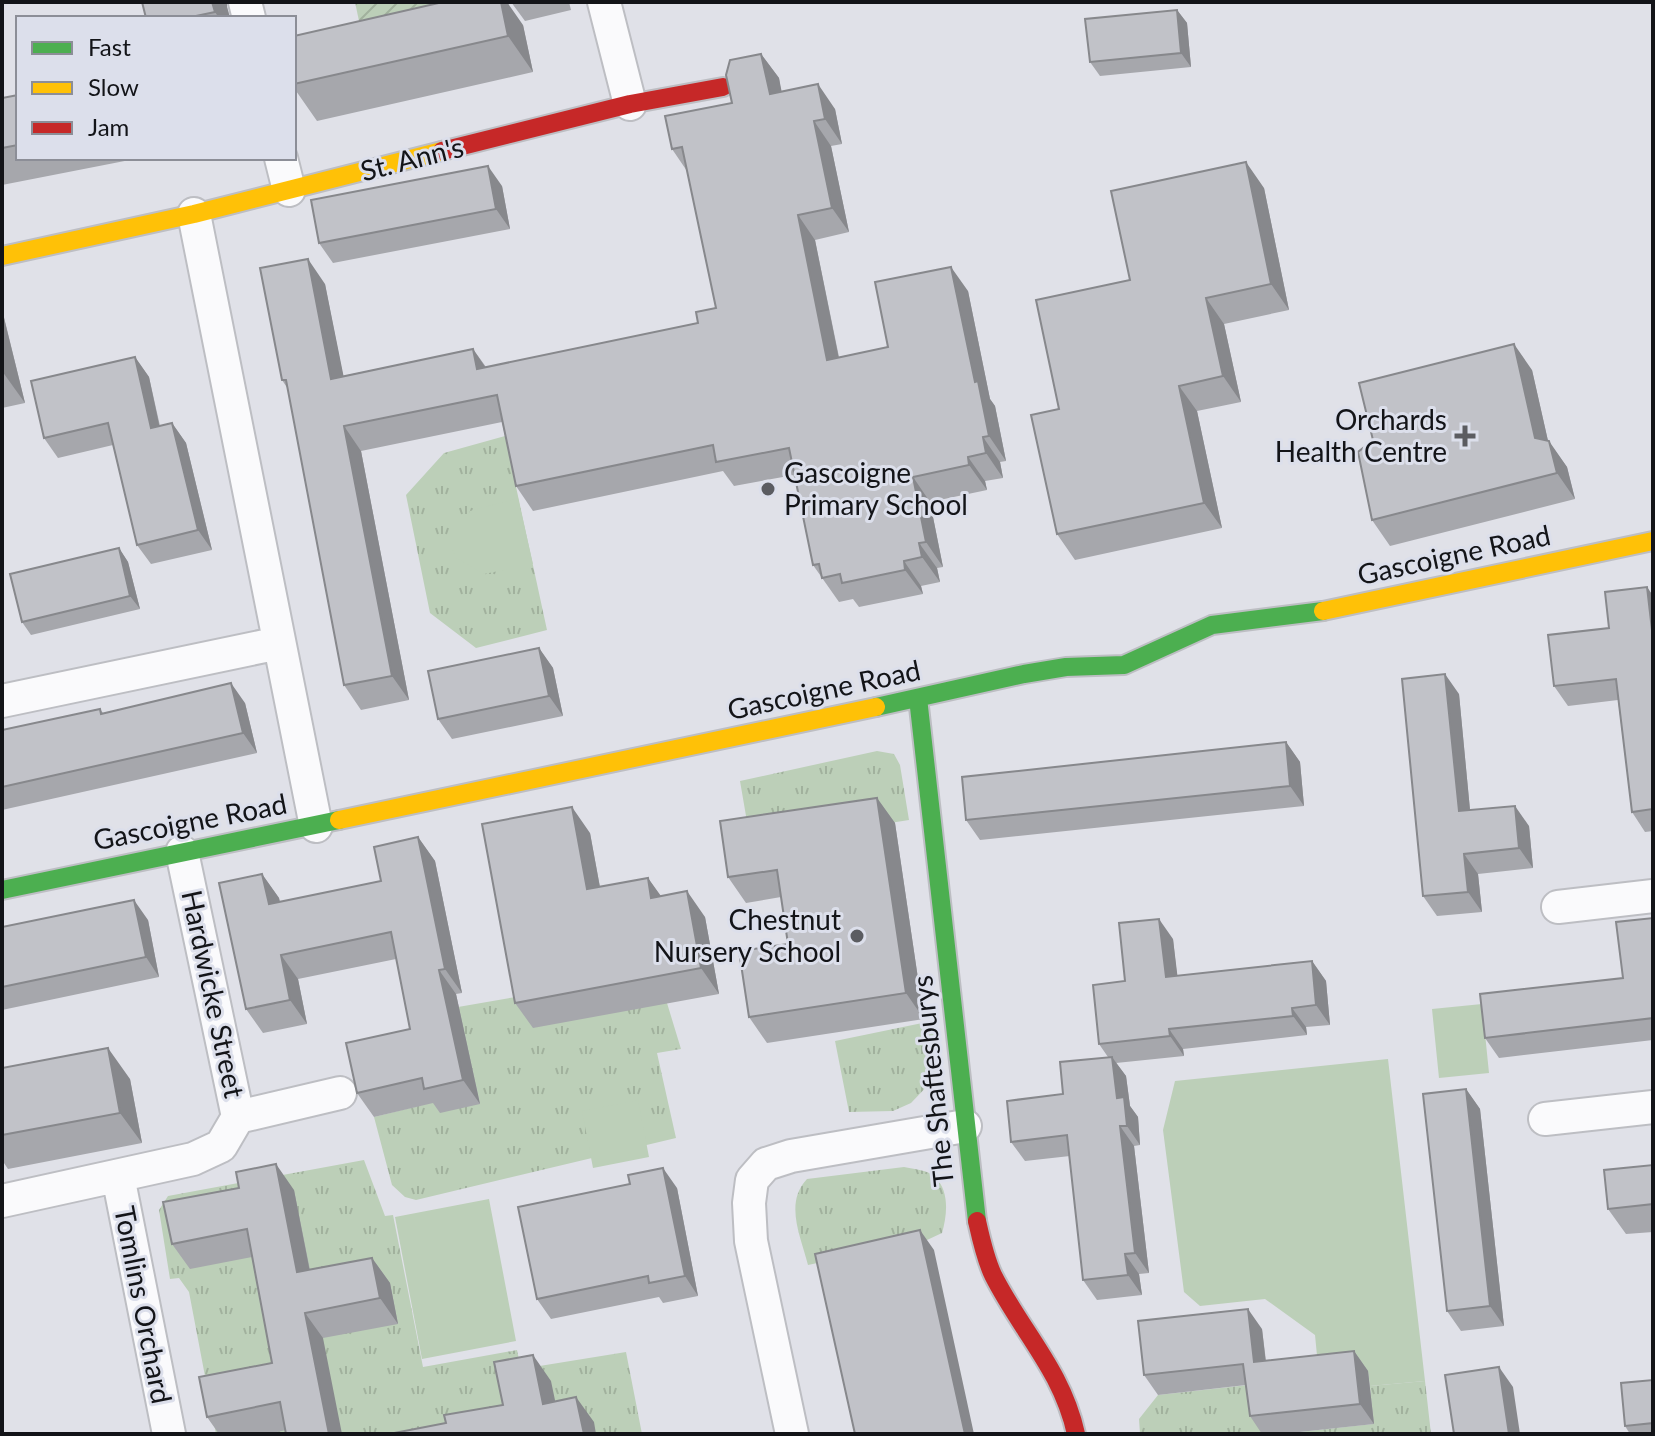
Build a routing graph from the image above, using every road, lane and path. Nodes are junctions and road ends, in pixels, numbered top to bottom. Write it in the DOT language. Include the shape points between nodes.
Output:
graph roads {
  1 [pos="604,2"];
  2 [pos="723,87"];
  3 [pos="630,104"];
  4 [pos="282,160"];
  5 [pos="289,190"];
  6 [pos="194,214"];
  7 [pos="2,256"];
  8 [pos="1653,541"];
  9 [pos="279,643"];
  10 [pos="918,698"];
  11 [pos="2,701"];
  12 [pos="316,826"];
  13 [pos="182,852"];
  14 [pos="2,890"];
  15 [pos="1653,896"];
  16 [pos="1558,907"];
  17 [pos="340,1093"];
  18 [pos="1653,1107"];
  19 [pos="238,1117"];
  20 [pos="1545,1119"];
  21 [pos="965,1126"];
  22 [pos="118,1176"];
  23 [pos="2,1201"];
  24 [pos="169,1434"];
  25 [pos="792,1434"];
  26 [pos="1076,1434"];
  1 -- 3 [label="street"];
  2 -- 3 [label="street, St. Ann's"];
  3 -- 5 [label="street, St. Ann's"];
  4 -- 5 [label="street"];
  5 -- 6 [label="street, St. Ann's"];
  6 -- 7 [label="street, St. Ann's"];
  6 -- 9 [label="street"];
  8 -- 10 [label="street, Gascoigne Road" via="1307,614 1212,625 1124,665 1052,669"];
  9 -- 11 [label="street"];
  9 -- 12 [label="street"];
  10 -- 12 [label="street, Gascoigne Road"];
  10 -- 21 [label="street, The Shaftesburys"];
  12 -- 13 [label="street, Gascoigne Road"];
  13 -- 14 [label="street, Gascoigne Road"];
  13 -- 19 [label="street, Hardwicke Street"];
  15 -- 16 [label="street"];
  17 -- 19 [label="street"];
  18 -- 20 [label="street"];
  19 -- 22 [label="street, Hardwicke Street" via="221,1146 193,1159"];
  21 -- 25 [label="street" via="791,1156 766,1164 752,1180 751,1241"];
  21 -- 26 [label="street, The Shaftesburys" via="982,1248 994,1276 1054,1368 1067,1394"];
  22 -- 23 [label="street, Hardwicke Street"];
  22 -- 24 [label="street, Tomlins Orchard"];
}
